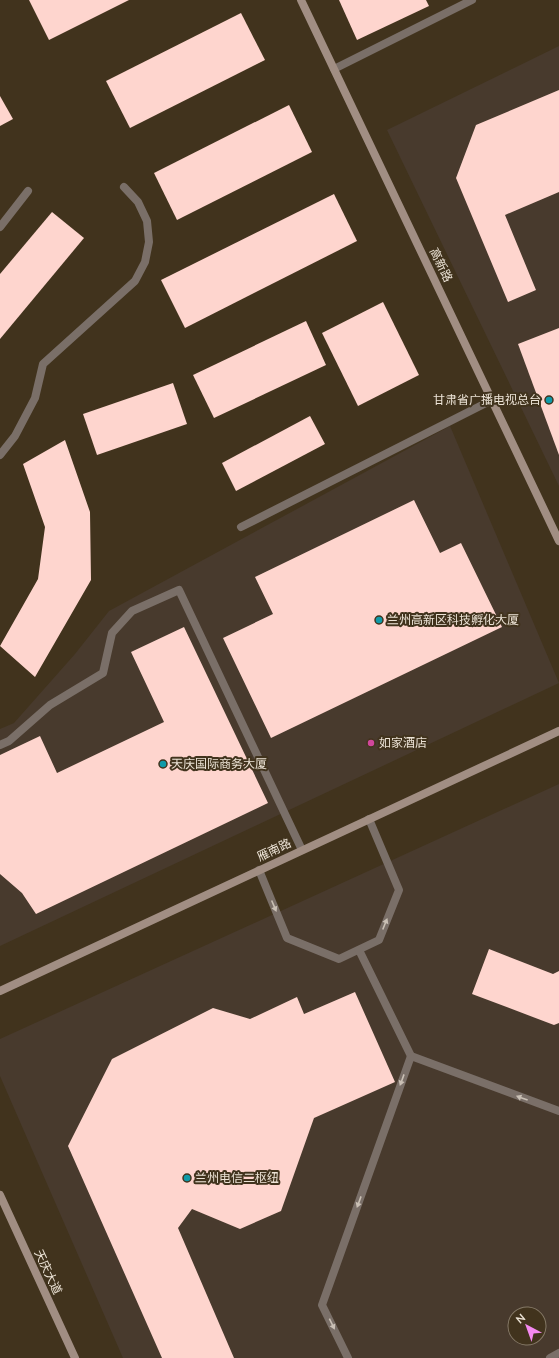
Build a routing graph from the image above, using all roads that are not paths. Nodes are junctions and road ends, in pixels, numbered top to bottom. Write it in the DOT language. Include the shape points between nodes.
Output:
graph roads {
  1 [pos="301,0"];
  2 [pos="472,0"];
  3 [pos="334,69"];
  4 [pos="124,187"];
  5 [pos="28,191"];
  6 [pos="0,227"];
  7 [pos="492,400"];
  8 [pos="0,455"];
  9 [pos="241,527"];
  10 [pos="559,541"];
  11 [pos="559,731"];
  12 [pos="0,745"];
  13 [pos="369,819"];
  14 [pos="302,850"];
  15 [pos="259,870"];
  16 [pos="359,950"];
  17 [pos="0,991"];
  18 [pos="411,1056"];
  19 [pos="559,1111"];
  20 [pos="0,1195"];
  21 [pos="559,1354"];
  22 [pos="75,1358"];
  23 [pos="348,1358"];
  24 [pos="550,1358"];
  1 -- 3 [label="street, 高新路"];
  2 -- 3 [label="street"];
  3 -- 7 [label="street, 高新路"];
  4 -- 8 [label="street" via="138,202 147,221 149,242 145,262 130,286 43,364 35,398"];
  5 -- 6 [label="street"];
  7 -- 9 [label="street"];
  7 -- 10 [label="street, 高新路"];
  11 -- 13 [label="street, 雁南路"];
  12 -- 14 [label="street" via="9,741 50,705 103,673 112,633 132,611 179,590"];
  13 -- 14 [label="street, 雁南路"];
  16 -- 13 [label="street, one-way" via="379,940 399,890"];
  14 -- 15 [label="street, 雁南路"];
  15 -- 16 [label="street, one-way" via="287,938 339,959"];
  15 -- 17 [label="street, 雁南路"];
  16 -- 18 [label="street"];
  19 -- 18 [label="street, one-way"];
  18 -- 23 [label="street, one-way" via="322,1305"];
  20 -- 22 [label="street, 天庆大道"];
  21 -- 24 [label="street"];
}
